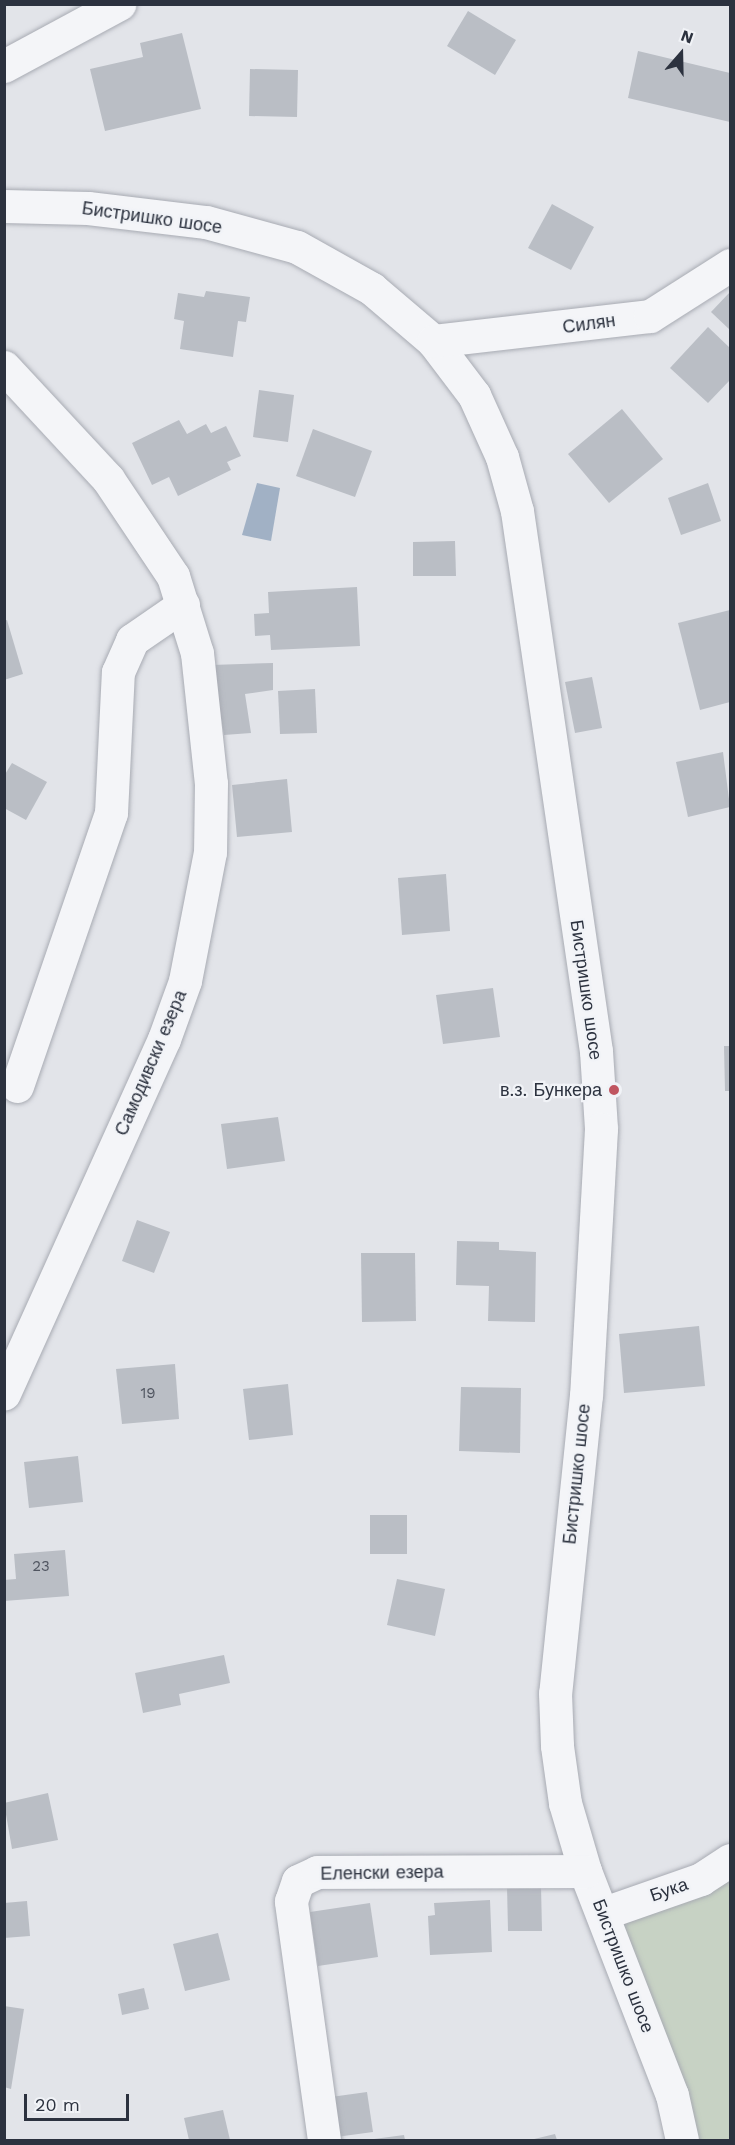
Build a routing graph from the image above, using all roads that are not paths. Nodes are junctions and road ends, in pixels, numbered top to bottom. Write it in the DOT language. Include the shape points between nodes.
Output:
graph roads {
  1 [pos="119,4"];
  2 [pos="4,66"];
  3 [pos="4,206"];
  4 [pos="730,265"];
  5 [pos="433,341"];
  6 [pos="4,367"];
  7 [pos="183,605"];
  8 [pos="17,1086"];
  9 [pos="4,1394"];
  10 [pos="730,1860"];
  11 [pos="585,1871"];
  12 [pos="604,1913"];
  13 [pos="324,2140"];
  14 [pos="682,2140"];
  1 -- 2 [label="street"];
  3 -- 5 [label="street, Бистришко шосе" via="88,208 206,222 297,247 372,289"];
  4 -- 5 [label="street, Силян" via="650,316"];
  5 -- 11 [label="street, Бистришко шосе" via="474,395 502,457 517,511 596,1051 601,1129 598,1221 555,1693 565,1803"];
  6 -- 7 [label="street, Самодивски езера" via="108,479 154,542"];
  7 -- 8 [label="street" via="132,640 118,672 111,813"];
  7 -- 9 [label="street, Самодивски езера" via="208,718 210,852 199,923 164,1039"];
  10 -- 12 [label="street, Бука" via="701,1879"];
  11 -- 12 [label="street, Бистришко шосе"];
  11 -- 13 [label="street, Еленски езера" via="317,1872 298,1881 291,1901"];
  12 -- 14 [label="street, Бистришко шосе" via="672,2095"];
}
